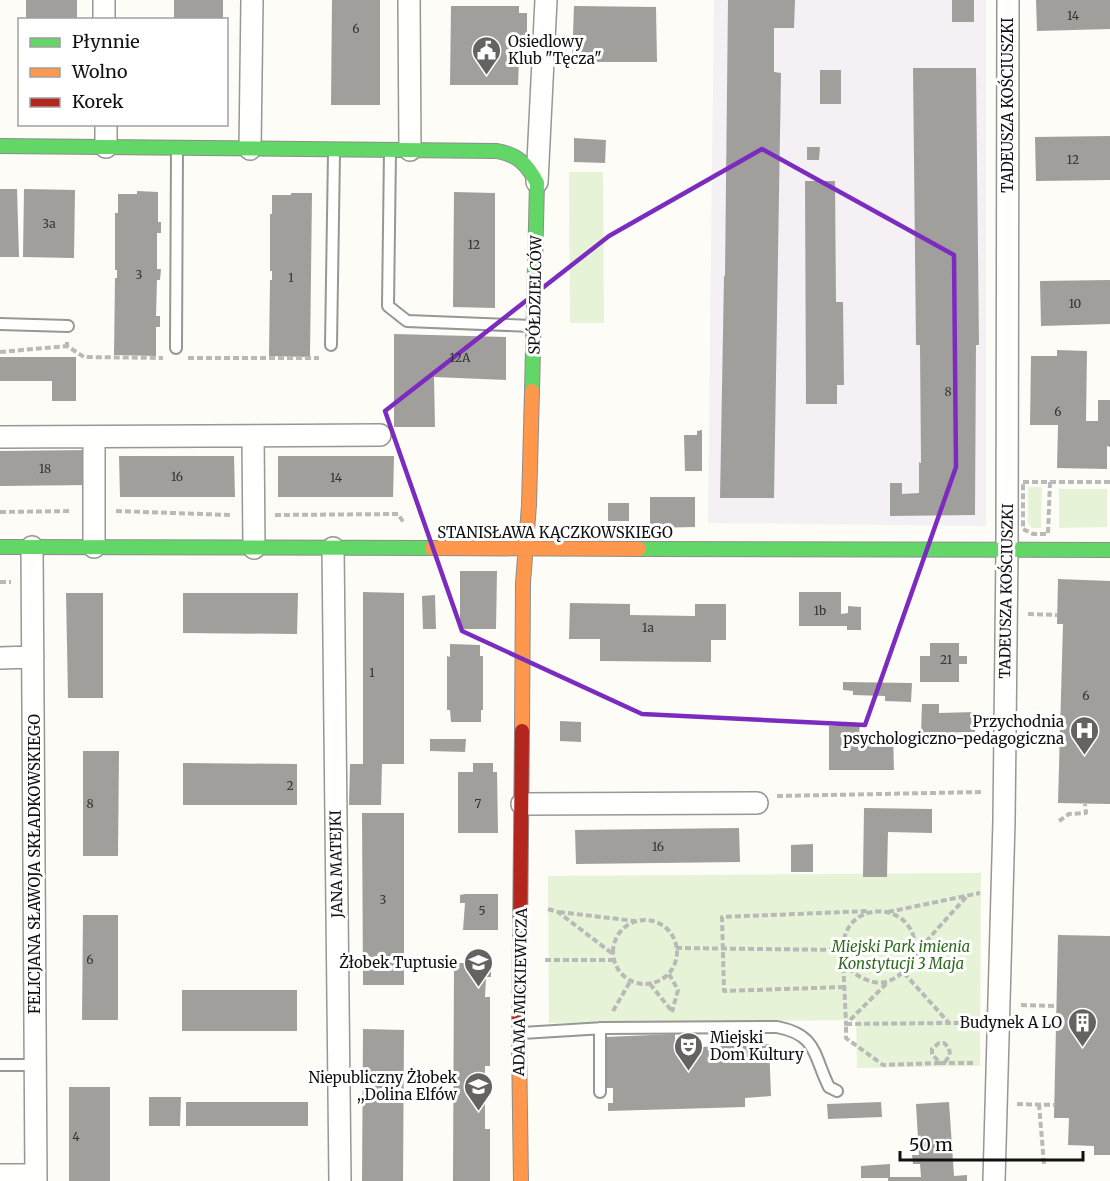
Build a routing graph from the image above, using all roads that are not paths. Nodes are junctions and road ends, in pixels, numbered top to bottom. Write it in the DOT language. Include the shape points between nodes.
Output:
graph roads {
  1 [pos="104,0"];
  2 [pos="252,0"];
  3 [pos="409,0"];
  4 [pos="546,0"];
  5 [pos="1008,0"];
  6 [pos="104,18"];
  7 [pos="106,126"];
  8 [pos="0,146"];
  9 [pos="106,147"];
  10 [pos="177,149"];
  11 [pos="250,149"];
  12 [pos="334,149"];
  13 [pos="400,150"];
  14 [pos="537,183"];
  15 [pos="0,324"];
  16 [pos="68,326"];
  17 [pos="535,326"];
  18 [pos="332,345"];
  19 [pos="176,353"];
  20 [pos="380,435"];
  21 [pos="253,436"];
  22 [pos="0,437"];
  23 [pos="94,437"];
  24 [pos="0,547"];
  25 [pos="32,547"];
  26 [pos="94,547"];
  27 [pos="254,548"];
  28 [pos="333,548"];
  29 [pos="525,549"];
  30 [pos="1007,550"];
  31 [pos="1110,550"];
  32 [pos="33,657"];
  33 [pos="0,658"];
  34 [pos="755,803"];
  35 [pos="522,804"];
  36 [pos="602,1028"];
  37 [pos="519,1033"];
  38 [pos="0,1065"];
  39 [pos="35,1065"];
  40 [pos="837,1091"];
  41 [pos="600,1092"];
  42 [pos="0,1175"];
  43 [pos="36,1178"];
  44 [pos="340,1181"];
  45 [pos="521,1181"];
  46 [pos="994,1181"];
  1 -- 6 [label="street"];
  2 -- 11 [label="street"];
  3 -- 13 [label="street"];
  4 -- 14 [label="street"];
  5 -- 30 [label="street, TADEUSZA KOŚCIUSZKI"];
  7 -- 9 [label="street"];
  8 -- 9 [label="street"];
  9 -- 10 [label="street"];
  10 -- 11 [label="street"];
  10 -- 19 [label="lane"];
  11 -- 12 [label="street"];
  12 -- 13 [label="street"];
  12 -- 18 [label="lane"];
  13 -- 14 [label="street" via="512,154 525,161"];
  13 -- 17 [label="lane" via="388,306 407,321"];
  14 -- 17 [label="street, SPÓŁDZIELCÓW"];
  15 -- 16 [label="lane"];
  17 -- 29 [label="street, SPÓŁDZIELCÓW"];
  20 -- 21 [label="street"];
  21 -- 23 [label="street"];
  21 -- 27 [label="street"];
  22 -- 23 [label="street"];
  23 -- 26 [label="street"];
  24 -- 25 [label="street, STANISŁAWA KĄCZKOWSKIEGO"];
  25 -- 26 [label="street, STANISŁAWA KĄCZKOWSKIEGO"];
  25 -- 32 [label="street, FELICJANA SŁAWOJA SKŁADKOWSKIEGO"];
  26 -- 27 [label="street, STANISŁAWA KĄCZKOWSKIEGO"];
  27 -- 28 [label="street, STANISŁAWA KĄCZKOWSKIEGO"];
  28 -- 29 [label="street, STANISŁAWA KĄCZKOWSKIEGO"];
  28 -- 44 [label="street, JANA MATEJKI"];
  29 -- 30 [label="street, STANISŁAWA KĄCZKOWSKIEGO"];
  29 -- 35 [label="street, ADAMA MICKIEWICZA"];
  30 -- 31 [label="street, STANISŁAWA KĄCZKOWSKIEGO"];
  30 -- 46 [label="street, TADEUSZA KOŚCIUSZKI"];
  32 -- 33 [label="street"];
  32 -- 39 [label="street, FELICJANA SŁAWOJA SKŁADKOWSKIEGO"];
  34 -- 35 [label="street"];
  35 -- 37 [label="street, ADAMA MICKIEWICZA"];
  36 -- 37 [label="lane"];
  36 -- 40 [label="lane" via="763,1026 794,1031 814,1050 830,1087"];
  36 -- 41 [label="lane"];
  37 -- 45 [label="street, ADAMA MICKIEWICZA"];
  38 -- 39 [label="lane"];
  39 -- 43 [label="street, FELICJANA SŁAWOJA SKŁADKOWSKIEGO"];
  42 -- 43 [label="street"];
}
